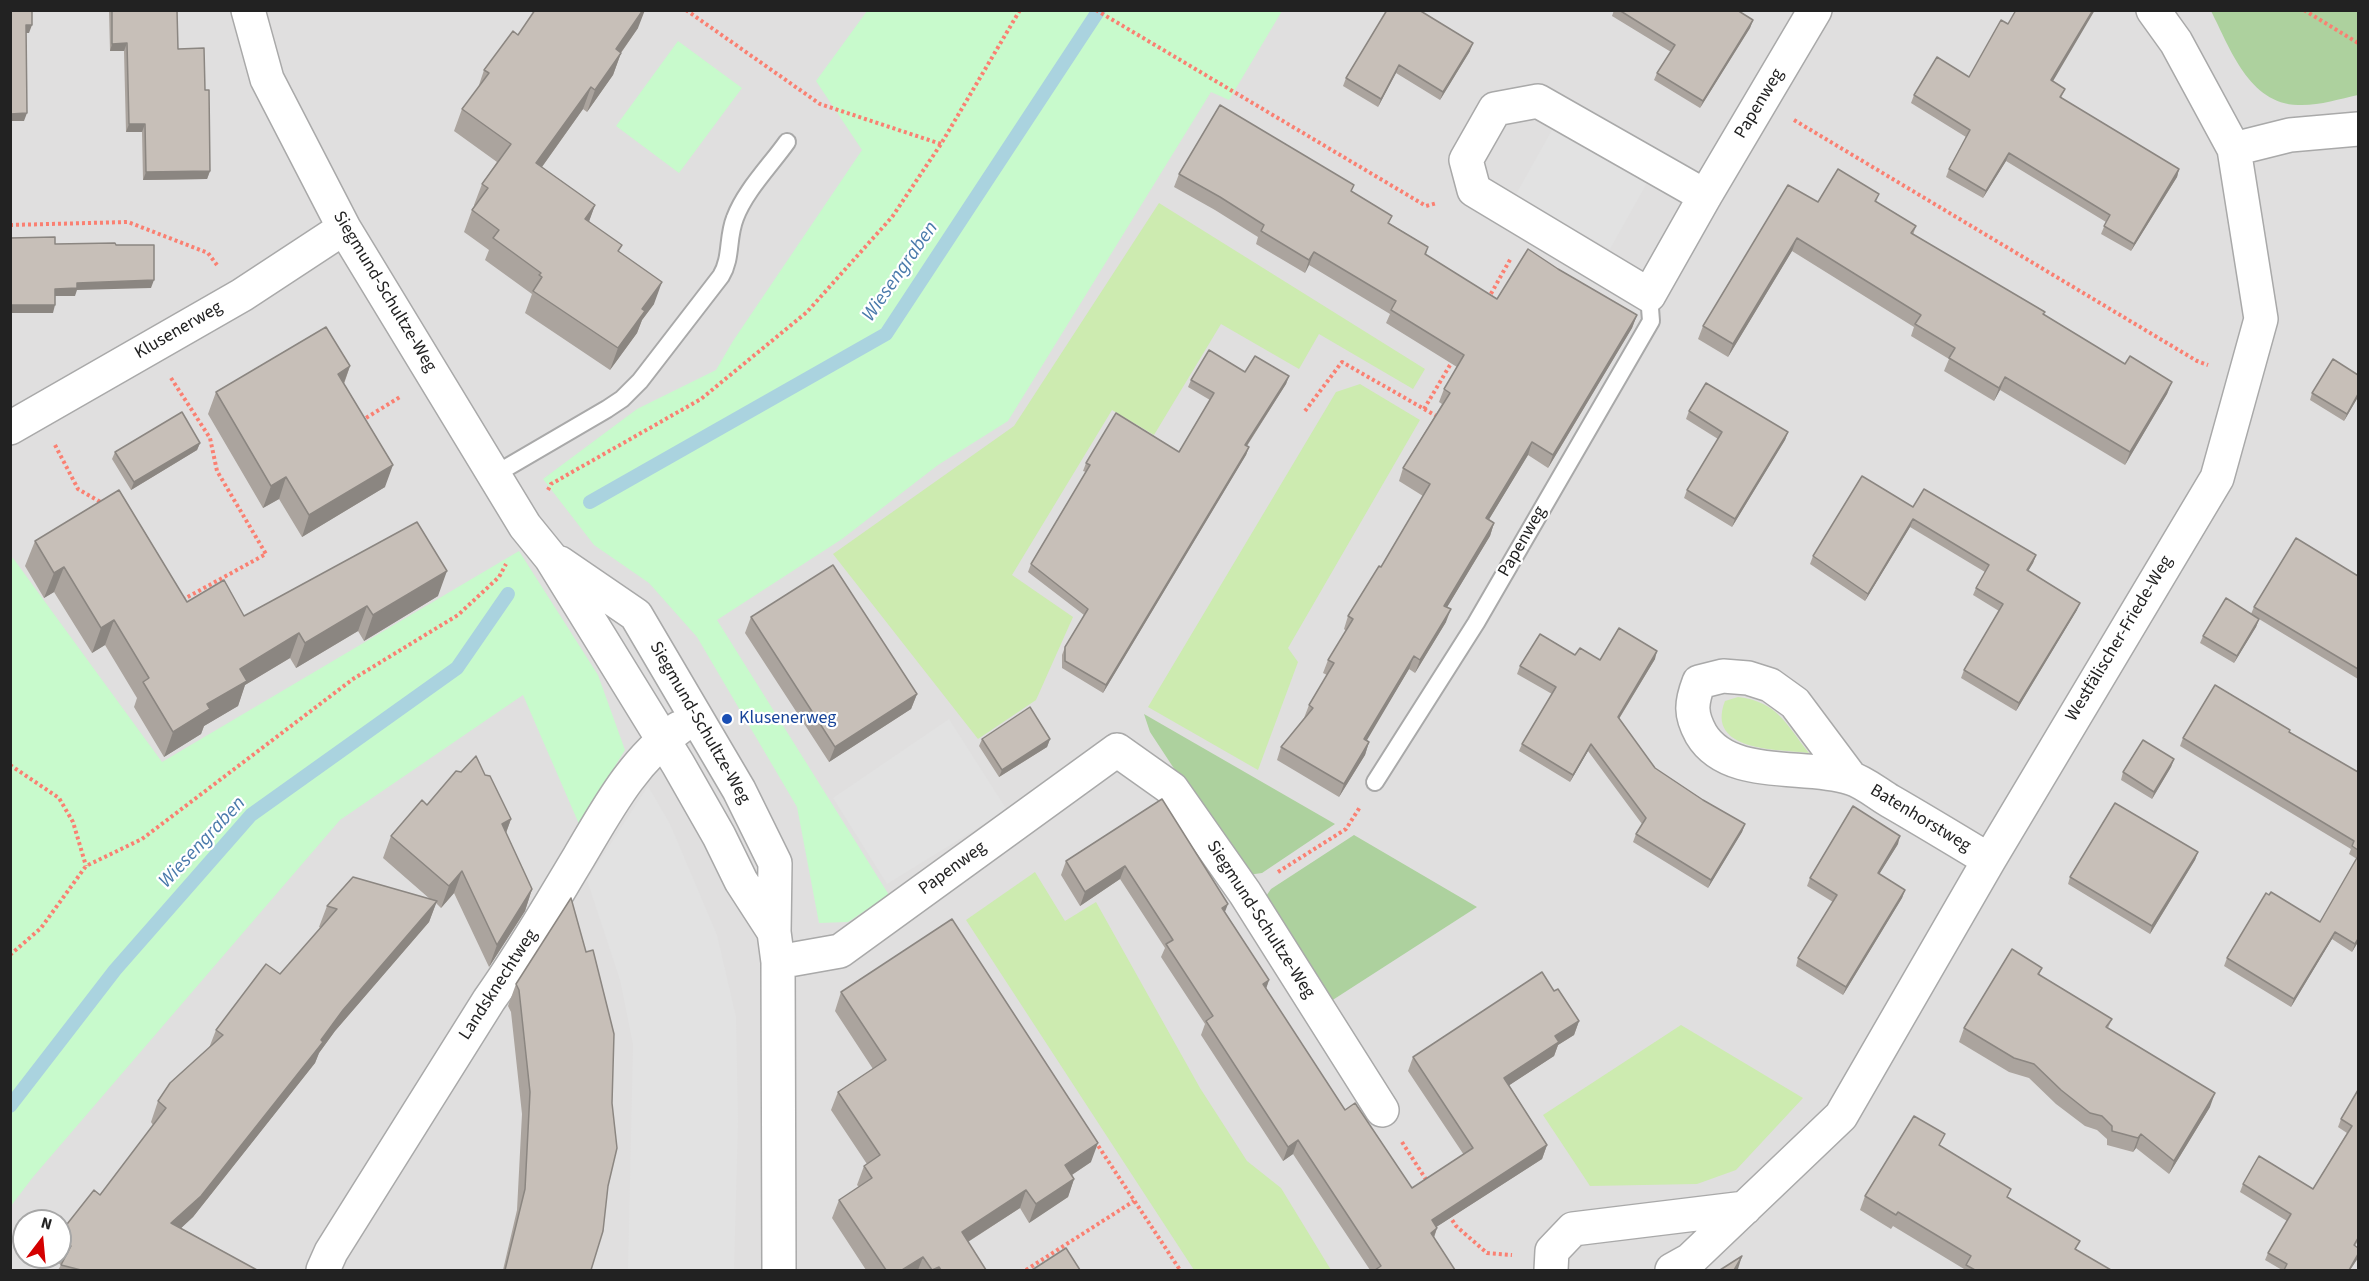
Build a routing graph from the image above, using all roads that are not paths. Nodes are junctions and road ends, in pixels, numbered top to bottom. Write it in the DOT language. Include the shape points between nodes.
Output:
graph roads {
  1 [pos="248,10"];
  2 [pos="1815,10"];
  3 [pos="2153,10"];
  4 [pos="2358,129"];
  5 [pos="787,142"];
  6 [pos="2234,149"];
  7 [pos="1705,196"];
  8 [pos="344,228"];
  9 [pos="1649,295"];
  10 [pos="24,420"];
  11 [pos="494,475"];
  12 [pos="551,558"];
  13 [pos="695,716"];
  14 [pos="663,739"];
  15 [pos="1117,750"];
  16 [pos="1851,778"];
  17 [pos="1375,782"];
  18 [pos="1989,860"];
  19 [pos="776,947"];
  20 [pos="1382,1110"];
  21 [pos="1745,1208"];
  22 [pos="1552,1261"];
  23 [pos="323,1270"];
  24 [pos="780,1270"];
  25 [pos="1671,1270"];
  1 -- 8 [label="street, Siegmund-Schultze-Weg" via="267,79"];
  2 -- 7 [label="street, Papenweg"];
  3 -- 6 [label="street, Westfälischer-Friede-Weg" via="2176,42"];
  4 -- 6 [label="street" via="2290,135"];
  5 -- 11 [label="lane" via="735,216 729,257 721,276 640,381 607,409"];
  6 -- 18 [label="street, Westfälischer-Friede-Weg" via="2261,319 2217,478"];
  7 -- 9 [label="street, Papenweg"];
  7 -- 9 [label="street" via="1538,101 1495,109 1466,160 1474,190"];
  8 -- 10 [label="street, Klusenerweg" via="242,295"];
  8 -- 11 [label="street, Siegmund-Schultze-Weg"];
  9 -- 17 [label="lane, Papenweg" via="1651,321 1476,623"];
  11 -- 12 [label="street, Siegmund-Schultze-Weg" via="525,526"];
  12 -- 13 [label="street, Siegmund-Schultze-Weg" via="636,615"];
  12 -- 14 [label="street, Siegmund-Schultze-Weg"];
  13 -- 14 [label="street, Landsknechtweg"];
  13 -- 19 [label="street, Siegmund-Schultze-Weg" via="739,789 775,863"];
  14 -- 19 [label="street, Siegmund-Schultze-Weg"];
  14 -- 23 [label="street, Landsknechtweg" via="623,784 517,962 489,1000"];
  15 -- 19 [label="street, Papenweg" via="840,951"];
  15 -- 20 [label="street, Siegmund-Schultze-Weg" via="1172,789 1245,893"];
  16 -- 18 [label="street, Batenhorstweg"];
  18 -- 21 [label="street, Westfälischer-Friede-Weg" via="1841,1116"];
  19 -- 24 [label="street, Siegmund-Schultze-Weg"];
  21 -- 22 [label="street" via="1573,1229"];
  21 -- 25 [label="street, Westfälischer-Friede-Weg" via="1690,1260"];
}
